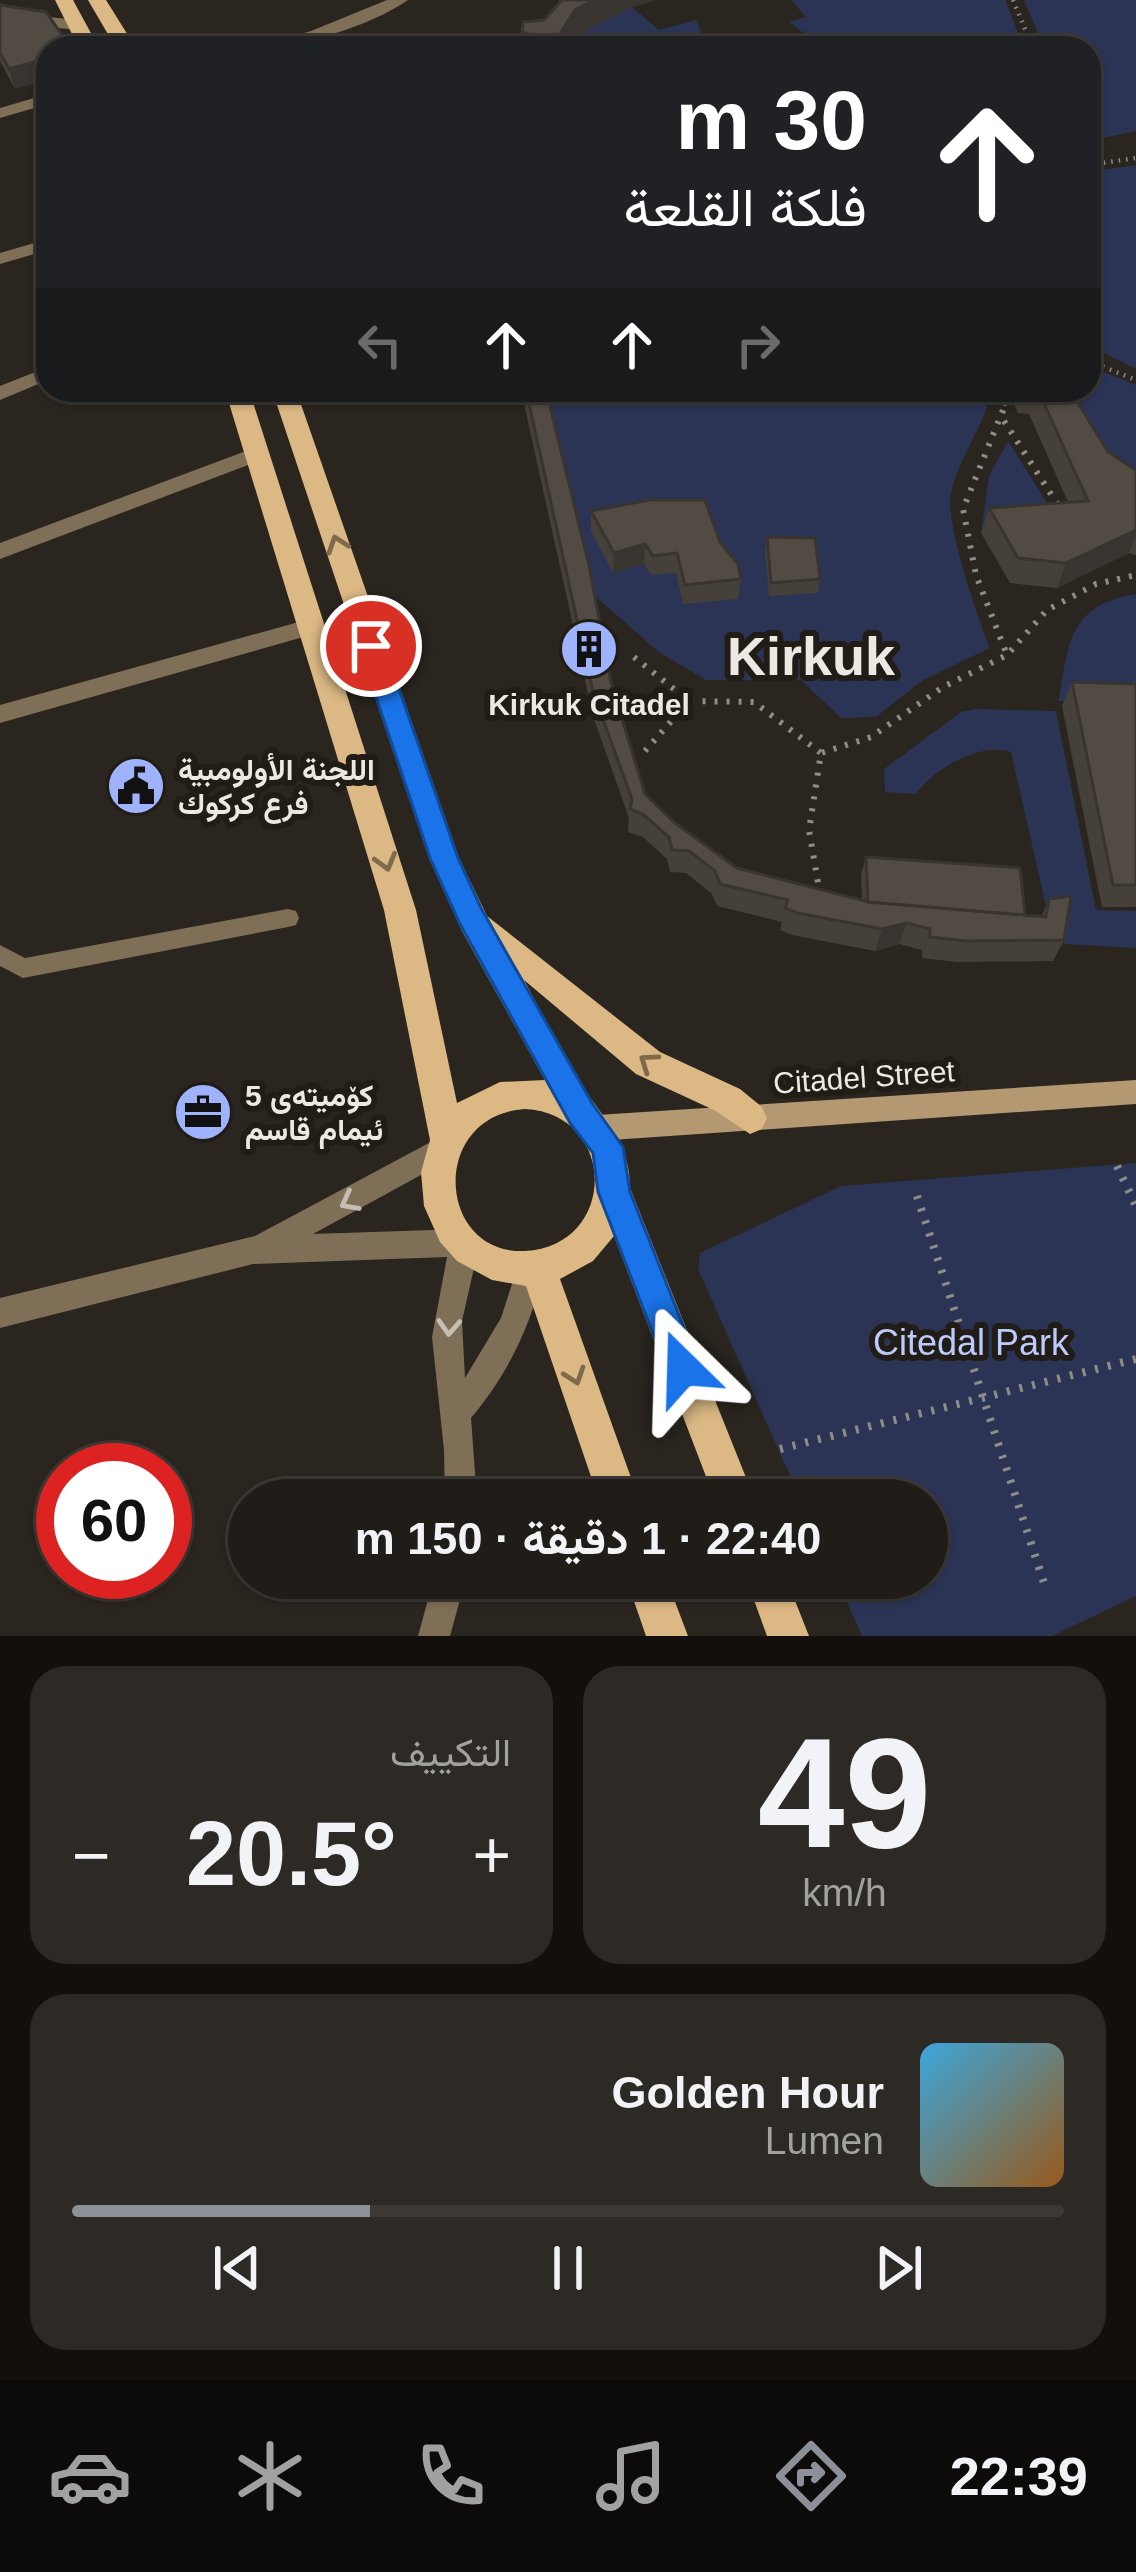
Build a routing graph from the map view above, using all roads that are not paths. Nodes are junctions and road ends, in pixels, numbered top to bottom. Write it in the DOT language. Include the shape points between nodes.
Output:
graph roads {
  1 [pos="64,0"];
  2 [pos="97,0"];
  3 [pos="400,0"];
  4 [pos="0,17"];
  5 [pos="77,25"];
  6 [pos="83,36"];
  7 [pos="119,36"];
  8 [pos="308,36"];
  9 [pos="36,102"];
  10 [pos="0,113"];
  11 [pos="36,248"];
  12 [pos="0,259"];
  13 [pos="36,378"];
  14 [pos="0,394"];
  15 [pos="241,402"];
  16 [pos="288,402"];
  17 [pos="257,454"];
  18 [pos="0,551"];
  19 [pos="313,626"];
  20 [pos="0,714"];
  21 [pos="288,918"];
  22 [pos="473,921"];
  23 [pos="0,955"];
  24 [pos="1136,1092"];
  25 [pos="750,1118"];
  26 [pos="589,1120"];
  27 [pos="444,1144"];
  28 [pos="614,1192"];
  29 [pos="464,1244"];
  30 [pos="253,1250"];
  31 [pos="534,1266"];
  32 [pos="0,1313"];
  33 [pos="458,1410"];
  34 [pos="460,1479"];
  35 [pos="611,1479"];
  36 [pos="727,1479"];
  37 [pos="445,1599"];
  38 [pos="654,1599"];
  39 [pos="774,1599"];
  40 [pos="434,1636"];
  41 [pos="667,1636"];
  42 [pos="788,1636"];
  1 -- 5 [label="main road"];
  2 -- 7 [label="main road"];
  3 -- 8 [label="street"];
  4 -- 5 [label="street"];
  5 -- 6 [label="main road"];
  9 -- 10 [label="street"];
  11 -- 12 [label="street"];
  13 -- 14 [label="street"];
  15 -- 17 [label="main road"];
  22 -- 16 [label="main road, one-way" via="444,858"];
  17 -- 18 [label="street"];
  17 -- 19 [label="main road"];
  19 -- 20 [label="street"];
  19 -- 27 [label="main road, one-way" via="400,910"];
  21 -- 23 [label="lane" via="23,968"];
  25 -- 22 [label="main road, one-way" via="648,1063"];
  22 -- 26 [label="main road"];
  24 -- 25 [label="street, Citadel Street"];
  25 -- 26 [label="street, Citadel Street"];
  26 -- 27 [label="main road" via="534,1095 508,1096 463,1119"];
  26 -- 28 [label="main road" via="614,1169"];
  27 -- 29 [label="main road" via="436,1198"];
  27 -- 30 [label="street, one-way"];
  28 -- 31 [label="main road" via="596,1232"];
  28 -- 36 [label="main road"];
  29 -- 30 [label="street"];
  29 -- 31 [label="main road" via="507,1265"];
  29 -- 33 [label="street, one-way" via="447,1325"];
  30 -- 32 [label="street"];
  31 -- 33 [label="street" via="508,1342"];
  31 -- 35 [label="main road, one-way"];
  33 -- 34 [label="street"];
  37 -- 40 [label="street"];
  38 -- 41 [label="main road"];
  39 -- 42 [label="main road"];
}
